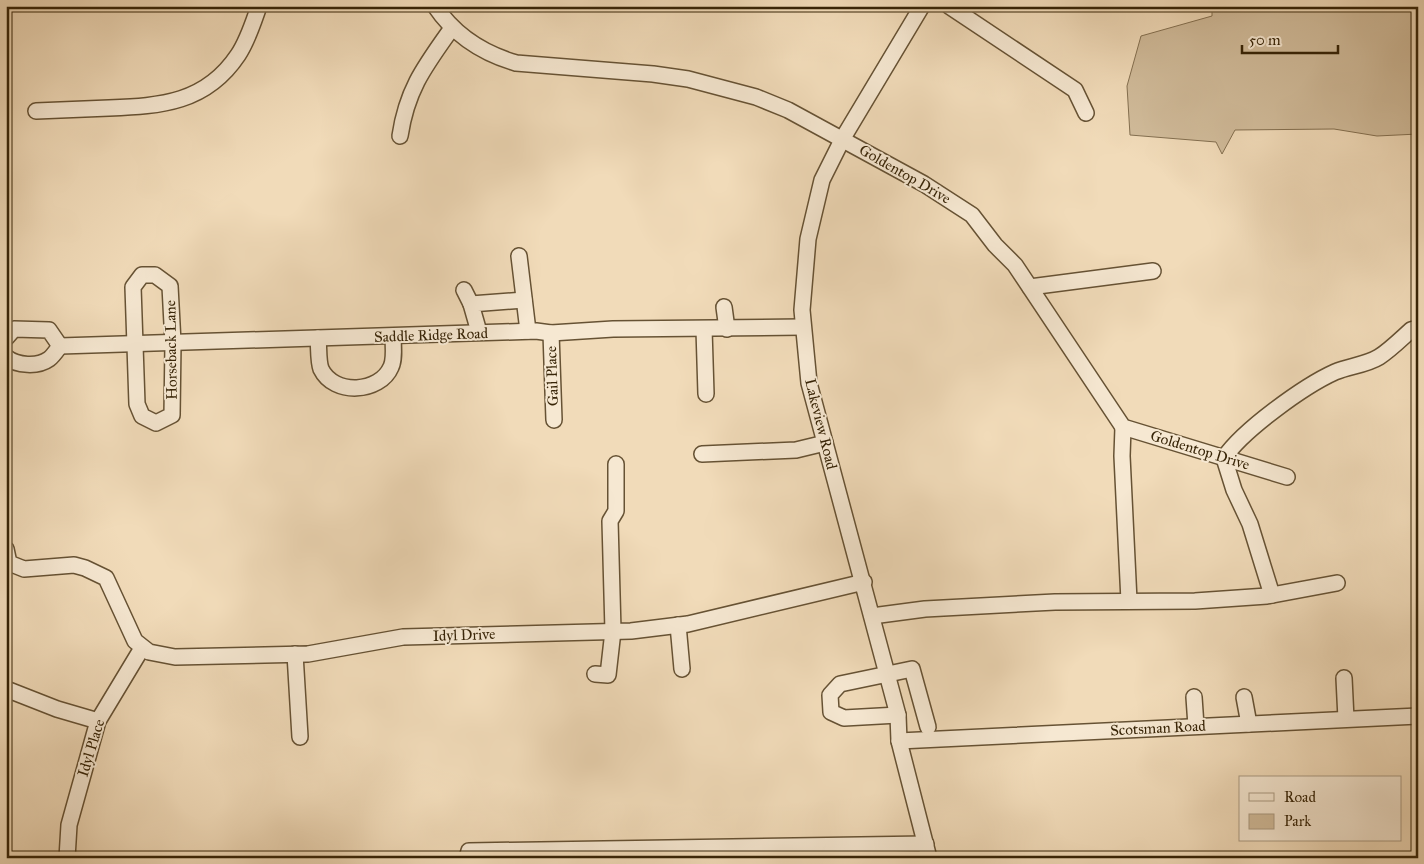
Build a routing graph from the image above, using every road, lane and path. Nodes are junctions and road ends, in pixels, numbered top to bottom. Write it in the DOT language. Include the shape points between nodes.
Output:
graph roads {
  1 [pos="259,6"];
  2 [pos="435,6"];
  3 [pos="922,6"];
  4 [pos="949,6"];
  5 [pos="452,28"];
  6 [pos="36,111"];
  7 [pos="1086,113"];
  8 [pos="400,136"];
  9 [pos="843,138"];
  10 [pos="519,256"];
  11 [pos="1153,272"];
  12 [pos="1030,287"];
  13 [pos="524,300"];
  14 [pos="724,307"];
  15 [pos="802,327"];
  16 [pos="1418,328"];
  17 [pos="727,329"];
  18 [pos="704,330"];
  19 [pos="528,331"];
  20 [pos="479,332"];
  21 [pos="551,333"];
  22 [pos="393,336"];
  23 [pos="6,338"];
  24 [pos="318,338"];
  25 [pos="173,343"];
  26 [pos="134,344"];
  27 [pos="60,346"];
  28 [pos="6,358"];
  29 [pos="706,394"];
  30 [pos="554,420"];
  31 [pos="1123,427"];
  32 [pos="824,443"];
  33 [pos="702,454"];
  34 [pos="1224,458"];
  35 [pos="616,464"];
  36 [pos="1287,477"];
  37 [pos="6,549"];
  38 [pos="864,582"];
  39 [pos="1337,582"];
  40 [pos="1272,595"];
  41 [pos="1129,601"];
  42 [pos="872,616"];
  43 [pos="678,625"];
  44 [pos="613,631"];
  45 [pos="142,648"];
  46 [pos="295,654"];
  47 [pos="682,669"];
  48 [pos="595,674"];
  49 [pos="887,674"];
  50 [pos="1344,678"];
  51 [pos="6,689"];
  52 [pos="1194,697"];
  53 [pos="1244,697"];
  54 [pos="920,700"];
  55 [pos="897,712"];
  56 [pos="1418,716"];
  57 [pos="1346,719"];
  58 [pos="98,721"];
  59 [pos="1249,724"];
  60 [pos="928,726"];
  61 [pos="1196,726"];
  62 [pos="300,737"];
  63 [pos="899,741"];
  64 [pos="927,851"];
  65 [pos="68,858"];
  66 [pos="467,858"];
  1 -- 6 [label="street" via="244,46 230,66 212,83 189,97 151,106"];
  2 -- 5 [label="street, Goldentop Drive"];
  3 -- 9 [label="street, Lakeview Road"];
  4 -- 7 [label="street" via="1075,90"];
  5 -- 8 [label="street" via="420,73 404,113"];
  5 -- 9 [label="street, Goldentop Drive" via="476,46 516,63 653,74 688,80 756,97"];
  9 -- 12 [label="street, Goldentop Drive" via="972,215"];
  9 -- 15 [label="street, Lakeview Road" via="822,180 808,239"];
  10 -- 13 [label="street"];
  11 -- 12 [label="street"];
  12 -- 31 [label="street, Goldentop Drive"];
  13 -- 19 [label="street"];
  13 -- 20 [label="street" via="467,297"];
  14 -- 17 [label="street"];
  15 -- 17 [label="street, Saddle Ridge Road"];
  15 -- 32 [label="street, Lakeview Road" via="809,383"];
  16 -- 34 [label="street" via="1378,357 1335,372 1302,392 1232,446"];
  17 -- 18 [label="street, Saddle Ridge Road"];
  18 -- 21 [label="street, Saddle Ridge Road" via="613,329"];
  18 -- 29 [label="street"];
  19 -- 20 [label="street, Saddle Ridge Road"];
  19 -- 21 [label="street, Saddle Ridge Road"];
  20 -- 22 [label="street, Saddle Ridge Road"];
  21 -- 30 [label="street, Gail Place"];
  22 -- 24 [label="street, Saddle Ridge Road"];
  22 -- 24 [label="street" via="392,366 385,377 372,386 353,388 332,381 322,369"];
  23 -- 27 [label="street" via="14,329 49,330"];
  24 -- 25 [label="street, Saddle Ridge Road"];
  25 -- 26 [label="street, Saddle Ridge Road"];
  25 -- 26 [label="street, Horseback Lane" via="170,286 155,275 142,275 134,287"];
  25 -- 26 [label="street, Horseback Lane" via="172,415 156,424 142,416 137,404"];
  26 -- 27 [label="street, Saddle Ridge Road"];
  27 -- 28 [label="street" via="49,360 29,365 13,363"];
  31 -- 34 [label="street, Goldentop Drive"];
  31 -- 41 [label="street"];
  32 -- 33 [label="street" via="796,450"];
  32 -- 38 [label="street, Lakeview Road"];
  34 -- 36 [label="street, Goldentop Drive"];
  34 -- 40 [label="street" via="1250,524"];
  35 -- 44 [label="street" via="616,511 610,521"];
  37 -- 45 [label="street" via="10,563 15,567 74,566 106,578 130,632"];
  38 -- 42 [label="street, Lakeview Road"];
  38 -- 43 [label="street, Idyl Drive"];
  39 -- 40 [label="street"];
  40 -- 41 [label="street"];
  41 -- 42 [label="street" via="925,609"];
  42 -- 49 [label="street, Lakeview Road"];
  43 -- 44 [label="street, Idyl Drive"];
  43 -- 47 [label="street"];
  44 -- 46 [label="street, Idyl Drive" via="403,637"];
  44 -- 48 [label="street" via="608,675"];
  45 -- 46 [label="street, Idyl Drive" via="176,657"];
  45 -- 58 [label="street, Idyl Place"];
  46 -- 62 [label="street"];
  49 -- 54 [label="street" via="912,669"];
  49 -- 55 [label="street, Lakeview Road"];
  49 -- 55 [label="street" via="840,684 830,696 831,712 844,718"];
  50 -- 57 [label="street"];
  51 -- 58 [label="street"];
  52 -- 61 [label="street"];
  53 -- 59 [label="street"];
  54 -- 55 [label="street"];
  54 -- 60 [label="street"];
  55 -- 63 [label="street, Lakeview Road"];
  56 -- 57 [label="street, Scotsman Road"];
  57 -- 59 [label="street, Scotsman Road"];
  58 -- 65 [label="street, Idyl Place" via="69,824"];
  59 -- 61 [label="street, Scotsman Road"];
  61 -- 63 [label="street, Scotsman Road"];
  63 -- 64 [label="street, Lakeview Road"];
  64 -- 66 [label="street" via="469,851"];
}
